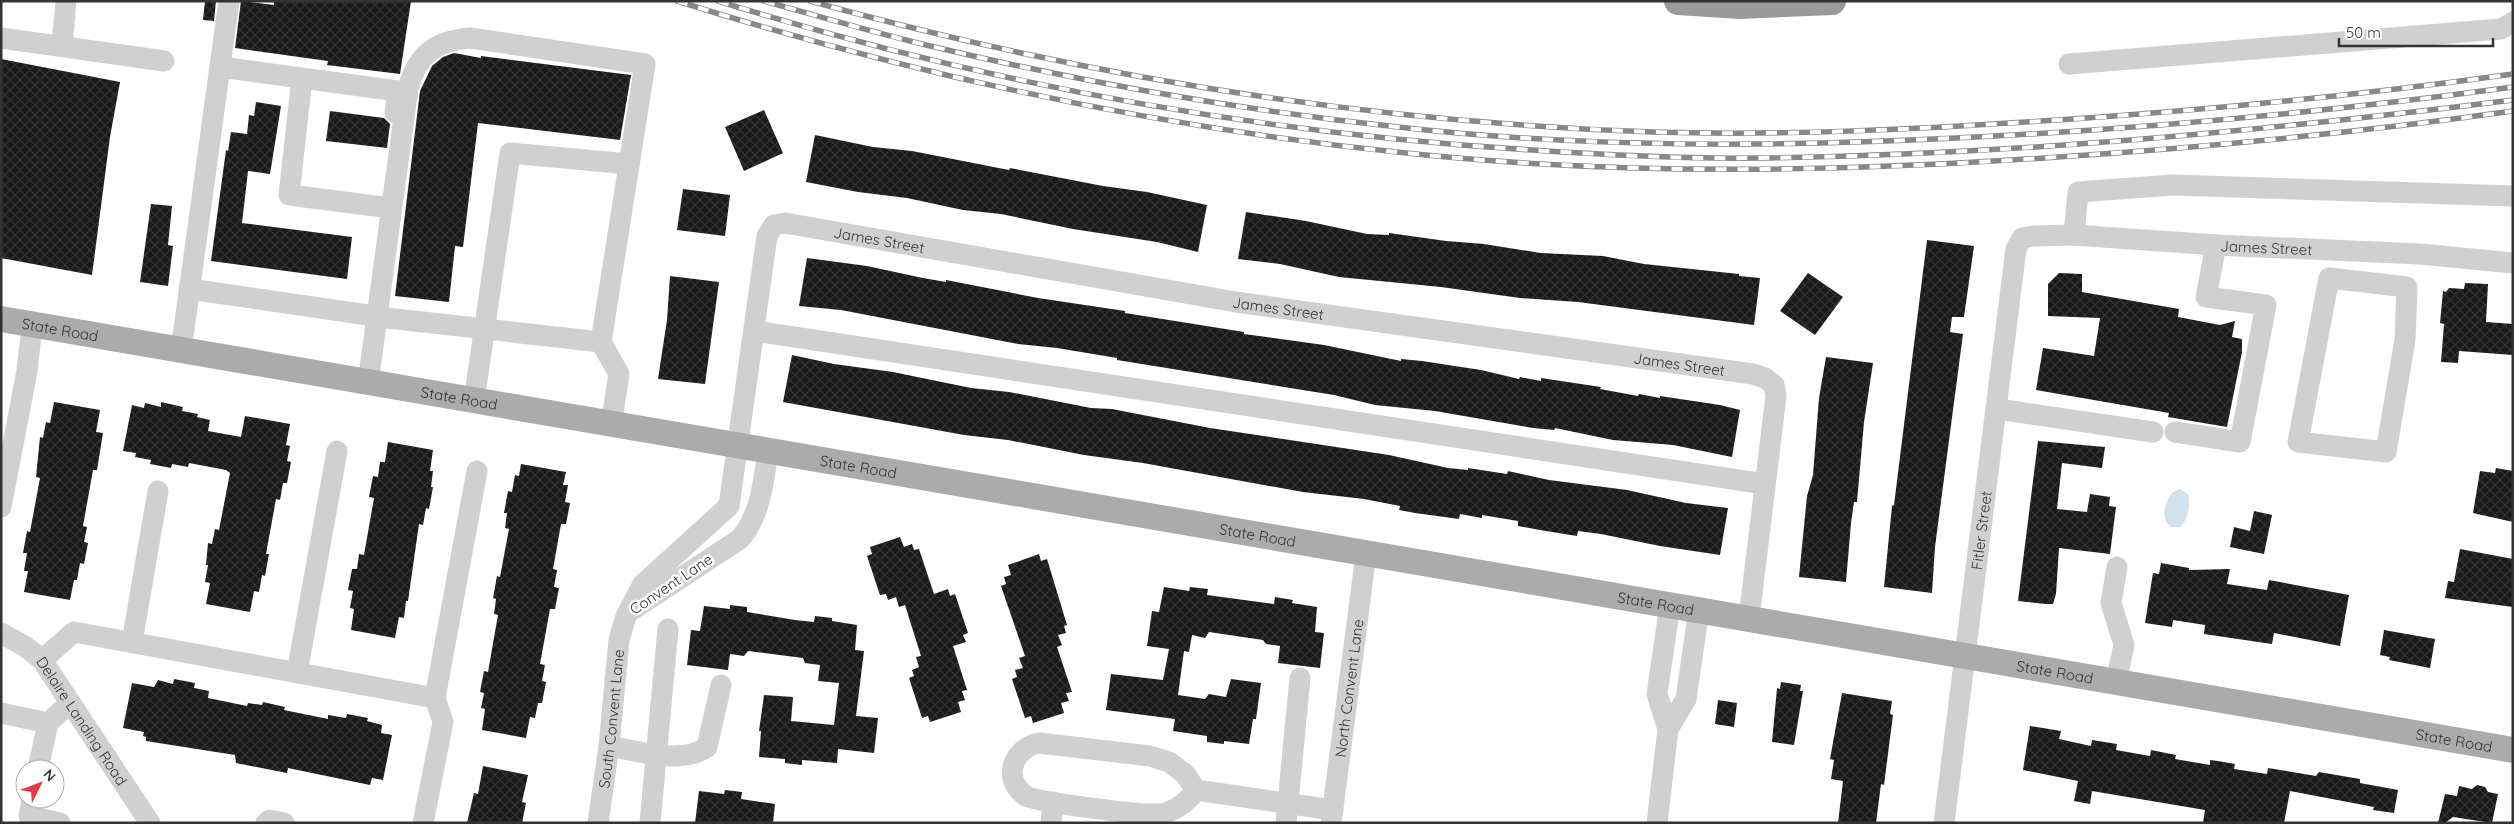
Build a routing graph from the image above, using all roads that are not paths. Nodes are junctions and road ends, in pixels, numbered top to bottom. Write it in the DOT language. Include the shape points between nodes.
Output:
graph roads {
  1 [pos="66,1"];
  2 [pos="229,1"];
  3 [pos="1678,1"];
  4 [pos="1832,1"];
  5 [pos="2513,22"];
  6 [pos="1,38"];
  7 [pos="62,46"];
  8 [pos="164,60"];
  9 [pos="2069,64"];
  10 [pos="220,67"];
  11 [pos="302,78"];
  12 [pos="629,164"];
  13 [pos="2513,196"];
  14 [pos="382,207"];
  15 [pos="2074,235"];
  16 [pos="2022,238"];
  17 [pos="2216,246"];
  18 [pos="2378,252"];
  19 [pos="2513,262"];
  20 [pos="2374,282"];
  21 [pos="189,289"];
  22 [pos="373,316"];
  23 [pos="1,319"];
  24 [pos="32,325"];
  25 [pos="486,329"];
  26 [pos="754,331"];
  27 [pos="601,342"];
  28 [pos="181,350"];
  29 [pos="364,382"];
  30 [pos="474,401"];
  31 [pos="1997,409"];
  32 [pos="612,425"];
  33 [pos="2154,432"];
  34 [pos="2175,432"];
  35 [pos="738,446"];
  36 [pos="337,451"];
  37 [pos="768,452"];
  38 [pos="6,460"];
  39 [pos="477,471"];
  40 [pos="1765,484"];
  41 [pos="158,491"];
  42 [pos="1,507"];
  43 [pos="1366,554"];
  44 [pos="2117,567"];
  45 [pos="1670,605"];
  46 [pos="1699,609"];
  47 [pos="626,616"];
  48 [pos="1749,618"];
  49 [pos="668,629"];
  50 [pos="1,633"];
  51 [pos="132,642"];
  52 [pos="1964,656"];
  53 [pos="42,660"];
  54 [pos="297,673"];
  55 [pos="1300,678"];
  56 [pos="2116,682"];
  57 [pos="720,685"];
  58 [pos="435,698"];
  59 [pos="70,703"];
  60 [pos="1,713"];
  61 [pos="48,723"];
  62 [pos="1668,729"];
  63 [pos="609,746"];
  64 [pos="2513,750"];
  65 [pos="658,755"];
  66 [pos="40,759"];
  67 [pos="1196,790"];
  68 [pos="1053,802"];
  69 [pos="30,809"];
  70 [pos="1287,813"];
  71 [pos="1332,816"];
  72 [pos="146,821"];
  73 [pos="60,823"];
  74 [pos="266,823"];
  75 [pos="284,823"];
  76 [pos="423,823"];
  77 [pos="598,823"];
  78 [pos="650,823"];
  79 [pos="1050,823"];
  80 [pos="1657,823"];
  81 [pos="1944,823"];
  1 -- 7 [label="street"];
  2 -- 10 [label="street"];
  3 -- 4 [label="highway" via="1740,5"];
  5 -- 9 [label="street" via="2500,29"];
  6 -- 7 [label="street"];
  7 -- 8 [label="street"];
  10 -- 11 [label="street"];
  10 -- 21 [label="street"];
  11 -- 14 [label="street" via="289,196"];
  11 -- 14 [label="street" via="398,91"];
  12 -- 22 [label="street" via="645,64 470,38 436,46 413,71 408,88"];
  12 -- 25 [label="street" via="510,153"];
  12 -- 27 [label="street"];
  13 -- 15 [label="street" via="2173,185 2078,192"];
  14 -- 22 [label="street"];
  15 -- 16 [label="street, James Street"];
  15 -- 17 [label="street, James Street"];
  16 -- 31 [label="street, Fitler Street" via="2016,248"];
  17 -- 18 [label="street, James Street"];
  17 -- 34 [label="street" via="2206,297 2266,306 2240,442"];
  18 -- 19 [label="street, James Street"];
  18 -- 20 [label="street"];
  20 -- 20 [label="street" via="2408,286 2405,340 2386,452 2298,442 2328,278"];
  21 -- 22 [label="street"];
  21 -- 28 [label="street"];
  22 -- 25 [label="street"];
  22 -- 29 [label="street"];
  23 -- 24 [label="main road, State Road"];
  24 -- 28 [label="main road, State Road"];
  24 -- 38 [label="street" via="27,371"];
  25 -- 27 [label="street"];
  25 -- 30 [label="street"];
  26 -- 35 [label="street, James Street"];
  26 -- 40 [label="street"];
  26 -- 40 [label="street, James Street" via="767,236 774,225 785,222 1236,302 1754,374 1774,385 1776,396"];
  27 -- 32 [label="street" via="619,374"];
  28 -- 29 [label="main road, State Road"];
  29 -- 30 [label="main road, State Road"];
  30 -- 32 [label="main road, State Road"];
  31 -- 33 [label="street"];
  31 -- 52 [label="street, Fitler Street"];
  32 -- 35 [label="main road, State Road"];
  35 -- 37 [label="main road, State Road"];
  35 -- 47 [label="street, Convent Lane" via="729,506 643,584"];
  36 -- 54 [label="street"];
  37 -- 43 [label="main road, State Road"];
  37 -- 47 [label="street, Convent Lane" via="759,507 749,529 740,539 640,603"];
  38 -- 42 [label="street"];
  39 -- 58 [label="street"];
  40 -- 48 [label="street, James Street"];
  41 -- 51 [label="street"];
  43 -- 45 [label="main road, State Road"];
  43 -- 71 [label="street, North Convent Lane"];
  44 -- 56 [label="street" via="2111,603 2124,645"];
  45 -- 46 [label="main road, State Road"];
  45 -- 62 [label="street" via="1657,694"];
  46 -- 48 [label="main road, State Road"];
  46 -- 62 [label="street" via="1686,699"];
  47 -- 63 [label="street, South Convent Lane" via="619,640"];
  48 -- 52 [label="main road, State Road"];
  49 -- 65 [label="street"];
  50 -- 53 [label="street, Delaire Landing Road" via="26,646"];
  51 -- 53 [label="street" via="74,632"];
  51 -- 54 [label="street"];
  52 -- 56 [label="main road, State Road"];
  52 -- 81 [label="street, Fitler Street"];
  53 -- 59 [label="street, Delaire Landing Road"];
  54 -- 58 [label="street"];
  55 -- 70 [label="street"];
  56 -- 64 [label="main road, State Road"];
  57 -- 65 [label="street" via="707,746 697,754"];
  58 -- 76 [label="street" via="443,722"];
  59 -- 61 [label="street"];
  59 -- 72 [label="street, Delaire Landing Road"];
  60 -- 61 [label="street"];
  61 -- 66 [label="street"];
  62 -- 80 [label="street"];
  63 -- 65 [label="street"];
  63 -- 77 [label="street, South Convent Lane"];
  65 -- 78 [label="street"];
  67 -- 68 [label="street" via="1190,800 1174,810 1156,814"];
  67 -- 68 [label="street" via="1185,774 1169,762 1150,756 1039,742 1030,744 1016,757 1012,774 1015,784 1028,797"];
  67 -- 70 [label="street"];
  68 -- 79 [label="street"];
  69 -- 73 [label="street" via="29,816"];
  70 -- 71 [label="street"];
  74 -- 75 [label="street" via="270,820"];
}
